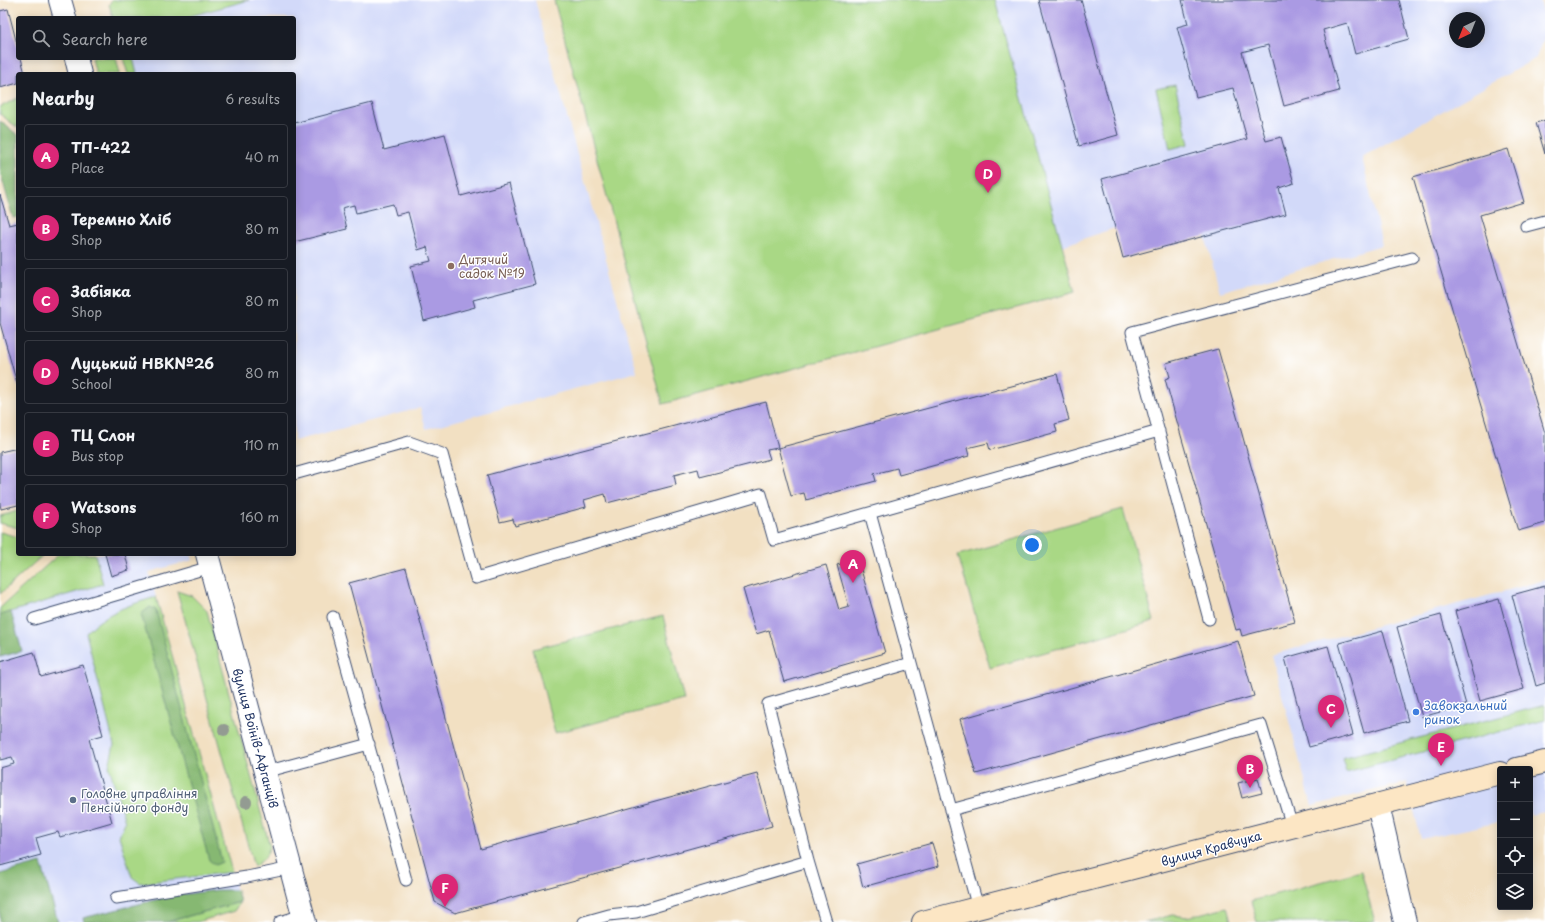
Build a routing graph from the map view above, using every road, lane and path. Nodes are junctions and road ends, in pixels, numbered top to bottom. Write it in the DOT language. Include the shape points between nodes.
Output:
graph roads {
  1 [pos="60,0"];
  2 [pos="64,16"];
  3 [pos="76,60"];
  4 [pos="80,72"];
  5 [pos="1545,221"];
  6 [pos="1526,226"];
  7 [pos="1412,258"];
  8 [pos="1159,431"];
  9 [pos="296,473"];
  10 [pos="870,513"];
  11 [pos="209,561"];
  12 [pos="333,617"];
  13 [pos="34,619"];
  14 [pos="1209,619"];
  15 [pos="911,663"];
  16 [pos="369,744"];
  17 [pos="1545,762"];
  18 [pos="1529,766"];
  19 [pos="265,772"];
  20 [pos="1497,774"];
  21 [pos="1378,804"];
  22 [pos="951,810"];
  23 [pos="1292,826"];
  24 [pos="808,861"];
  25 [pos="290,868"];
  26 [pos="406,880"];
  27 [pos="116,898"];
  28 [pos="966,914"];
  29 [pos="304,919"];
  30 [pos="280,922"];
  31 [pos="584,922"];
  32 [pos="826,922"];
  33 [pos="922,922"];
  34 [pos="1405,922"];
  1 -- 2 [label="street"];
  3 -- 4 [label="street"];
  5 -- 6 [label="lane"];
  7 -- 8 [label="lane" via="1132,332"];
  8 -- 10 [label="lane"];
  8 -- 14 [label="lane"];
  9 -- 10 [label="lane" via="409,442 442,454 476,578 761,494 774,540"];
  10 -- 15 [label="lane"];
  11 -- 13 [label="lane"];
  11 -- 19 [label="street, вулиця Воїнів-Афганців"];
  12 -- 16 [label="lane"];
  15 -- 22 [label="lane"];
  15 -- 24 [label="lane" via="768,704"];
  16 -- 19 [label="lane"];
  16 -- 26 [label="lane"];
  17 -- 18 [label="street"];
  19 -- 25 [label="street, вулиця Воїнів-Афганців"];
  20 -- 21 [label="street, вулиця Кравчука"];
  21 -- 23 [label="street, вулиця Кравчука"];
  21 -- 34 [label="street"];
  22 -- 23 [label="lane" via="1261,725"];
  22 -- 28 [label="lane"];
  23 -- 28 [label="street, вулиця Кравчука"];
  24 -- 31 [label="lane" via="636,912"];
  24 -- 32 [label="lane"];
  25 -- 27 [label="lane"];
  25 -- 29 [label="street, вулиця Воїнів-Афганців"];
  28 -- 33 [label="street, вулиця Кравчука"];
  29 -- 30 [label="lane"];
}
